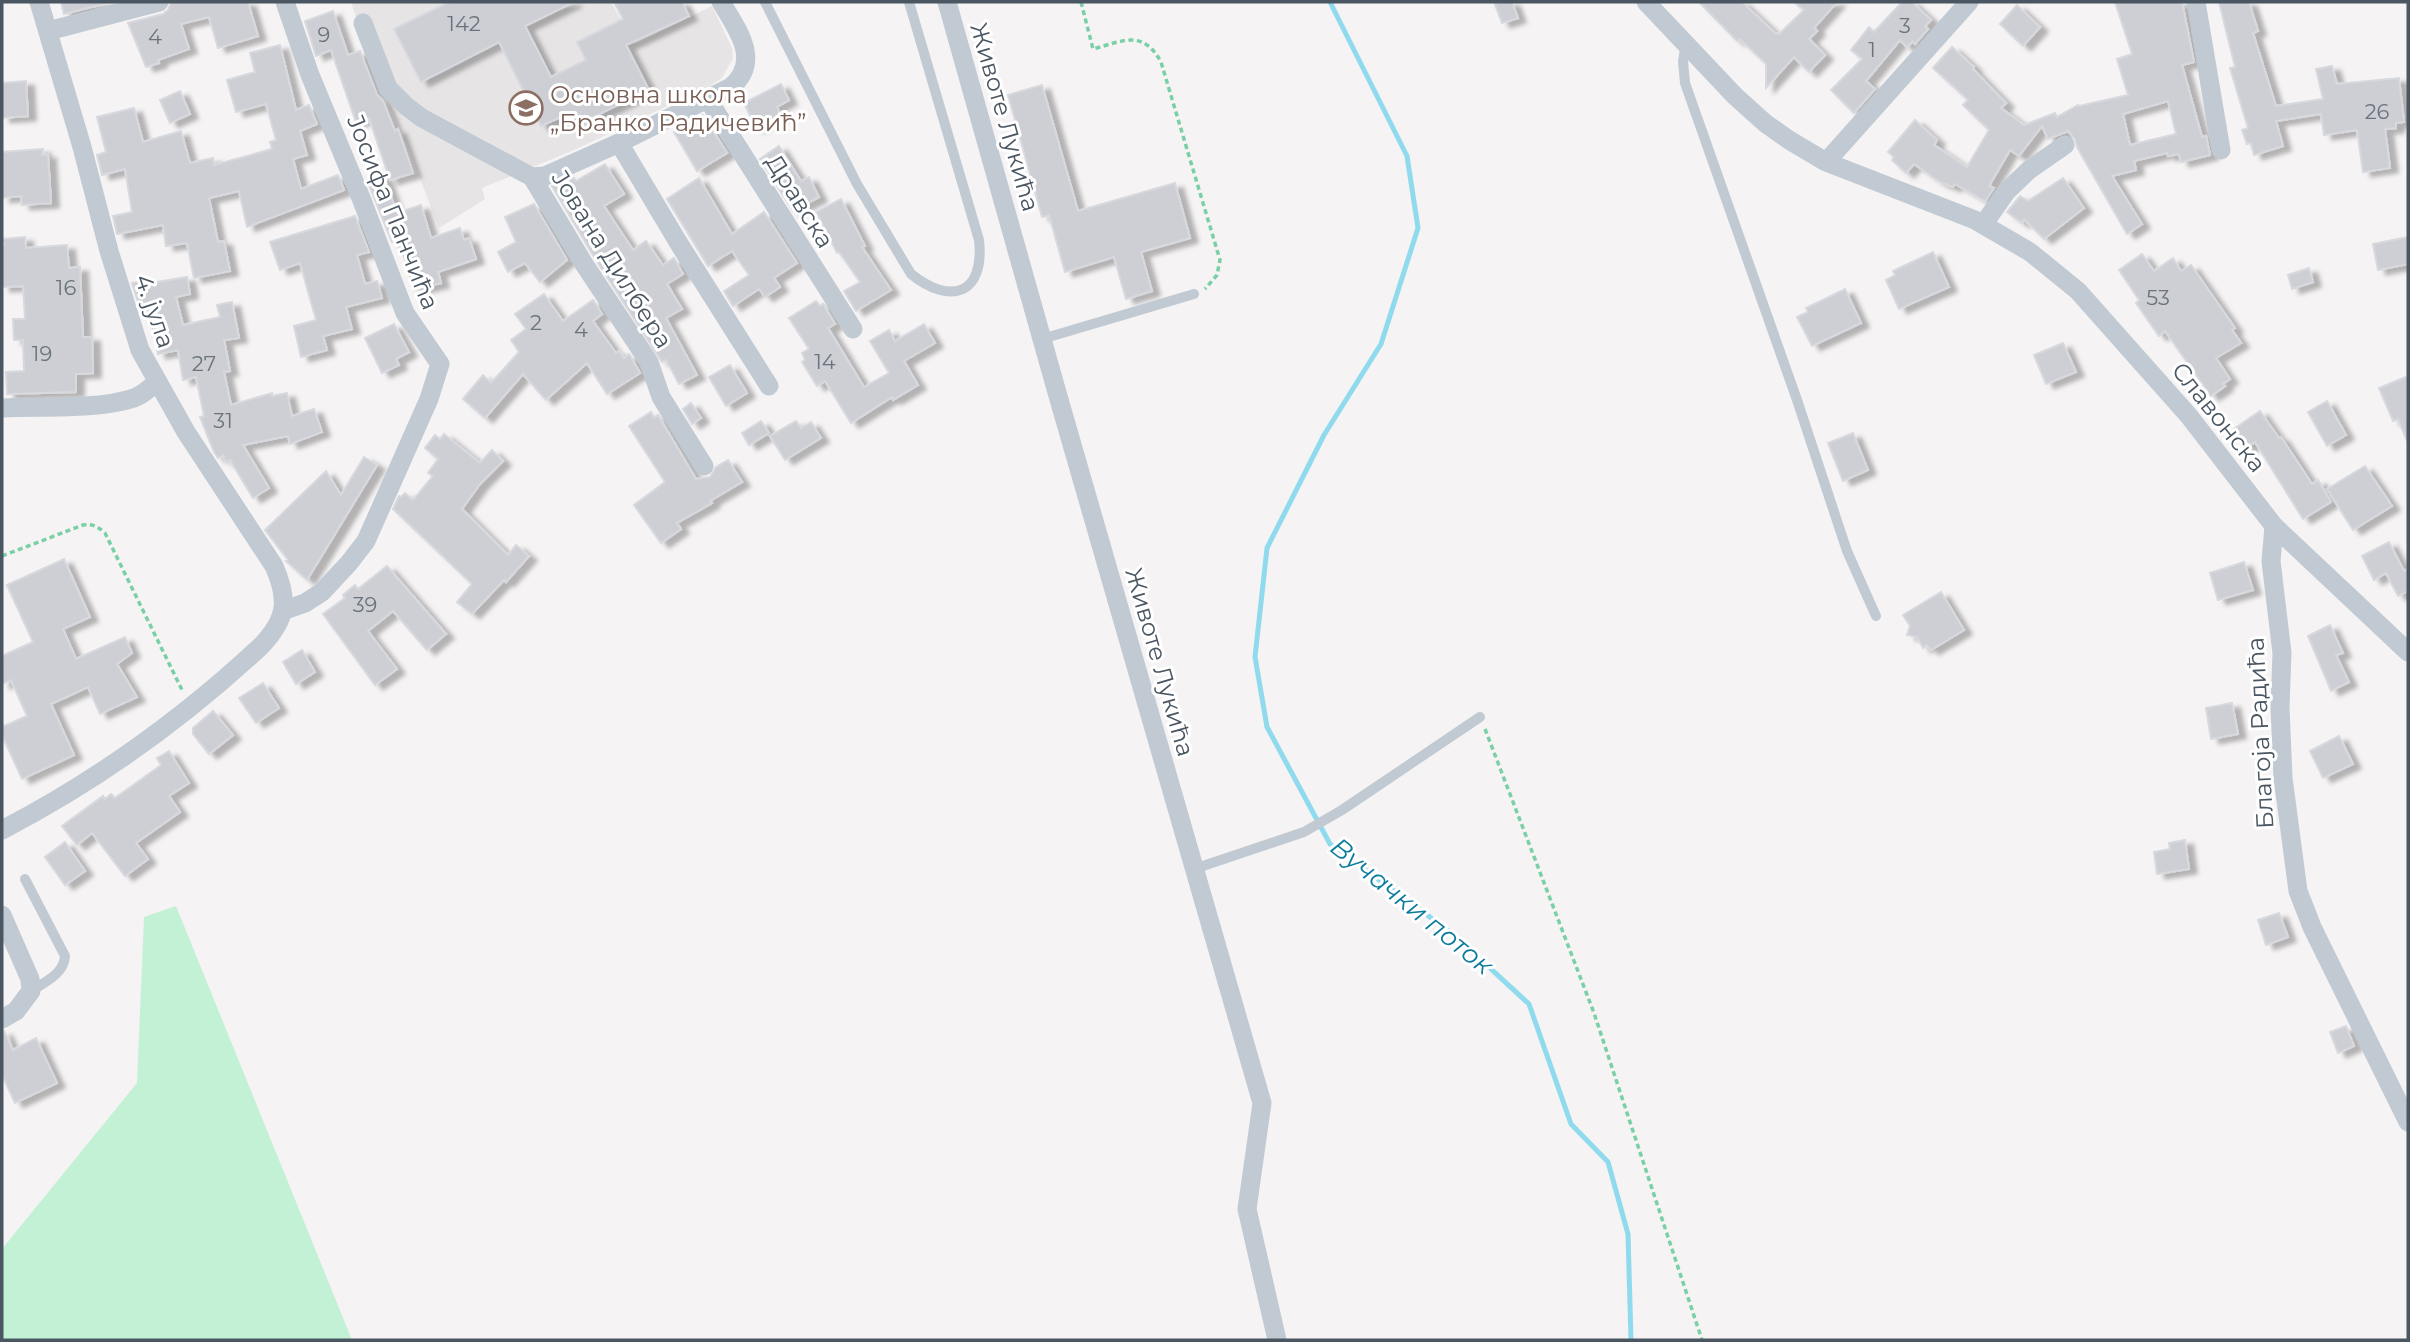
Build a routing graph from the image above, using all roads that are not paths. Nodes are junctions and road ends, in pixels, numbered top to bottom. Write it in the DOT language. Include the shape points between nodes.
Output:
graph roads {
  1 [pos="39,2"];
  2 [pos="159,2"];
  3 [pos="285,2"];
  4 [pos="721,2"];
  5 [pos="765,2"];
  6 [pos="909,2"];
  7 [pos="947,2"];
  8 [pos="1646,2"];
  9 [pos="1969,2"];
  10 [pos="2196,2"];
  11 [pos="363,23"];
  12 [pos="48,31"];
  13 [pos="1686,44"];
  14 [pos="707,99"];
  15 [pos="620,143"];
  16 [pos="2064,145"];
  17 [pos="2221,150"];
  18 [pos="1826,162"];
  19 [pos="532,177"];
  20 [pos="1983,225"];
  21 [pos="1194,294"];
  22 [pos="853,329"];
  23 [pos="1042,338"];
  24 [pos="157,382"];
  25 [pos="769,386"];
  26 [pos="2,408"];
  27 [pos="704,466"];
  28 [pos="2274,526"];
  29 [pos="285,610"];
  30 [pos="1876,616"];
  31 [pos="2408,653"];
  32 [pos="1480,717"];
  33 [pos="2,830"];
  34 [pos="1194,869"];
  35 [pos="25,879"];
  36 [pos="2,915"];
  37 [pos="31,991"];
  38 [pos="2,1019"];
  39 [pos="2408,1122"];
  40 [pos="1278,1340"];
  1 -- 12 [label="street, 4. јула"];
  2 -- 12 [label="street"];
  3 -- 29 [label="street, Јосифа Панчића" via="405,313 440,364 366,541 321,592"];
  4 -- 14 [label="street" via="742,42 746,67 739,81"];
  5 -- 6 [label="lane" via="857,184 911,274 924,285 953,292 968,287 976,278 979,240"];
  7 -- 23 [label="street, Животе Лукића"];
  8 -- 13 [label="street, Славонска"];
  9 -- 18 [label="street"];
  10 -- 17 [label="street"];
  11 -- 19 [label="street, Јована Дилбера" via="388,88 406,106"];
  12 -- 24 [label="street, 4. јула" via="126,309"];
  13 -- 18 [label="street, Славонска" via="1765,123"];
  13 -- 30 [label="lane" via="1685,83 1847,551"];
  14 -- 15 [label="street"];
  14 -- 22 [label="street, Дравска"];
  15 -- 19 [label="street" via="545,176"];
  15 -- 25 [label="street"];
  16 -- 20 [label="street" via="2006,192"];
  18 -- 20 [label="street, Славонска"];
  19 -- 27 [label="street, Јована Дилбера" via="649,362 661,397"];
  20 -- 28 [label="street, Славонска" via="2030,252 2078,291 2189,416"];
  21 -- 23 [label="lane"];
  23 -- 34 [label="street, Животе Лукића"];
  24 -- 26 [label="street" via="144,394 124,401"];
  24 -- 29 [label="street, 4. јула" via="274,566"];
  28 -- 31 [label="street, Славонска"];
  28 -- 39 [label="street, Благоја Радића" via="2271,561 2283,653 2283,778 2298,891"];
  29 -- 33 [label="street" via="261,646 125,757"];
  32 -- 34 [label="lane" via="1308,830"];
  34 -- 40 [label="street, Животе Лукића" via="1262,1103 1247,1209"];
  35 -- 37 [label="lane" via="65,956 58,973"];
  36 -- 37 [label="street"];
  37 -- 38 [label="street" via="16,1011"];
}
